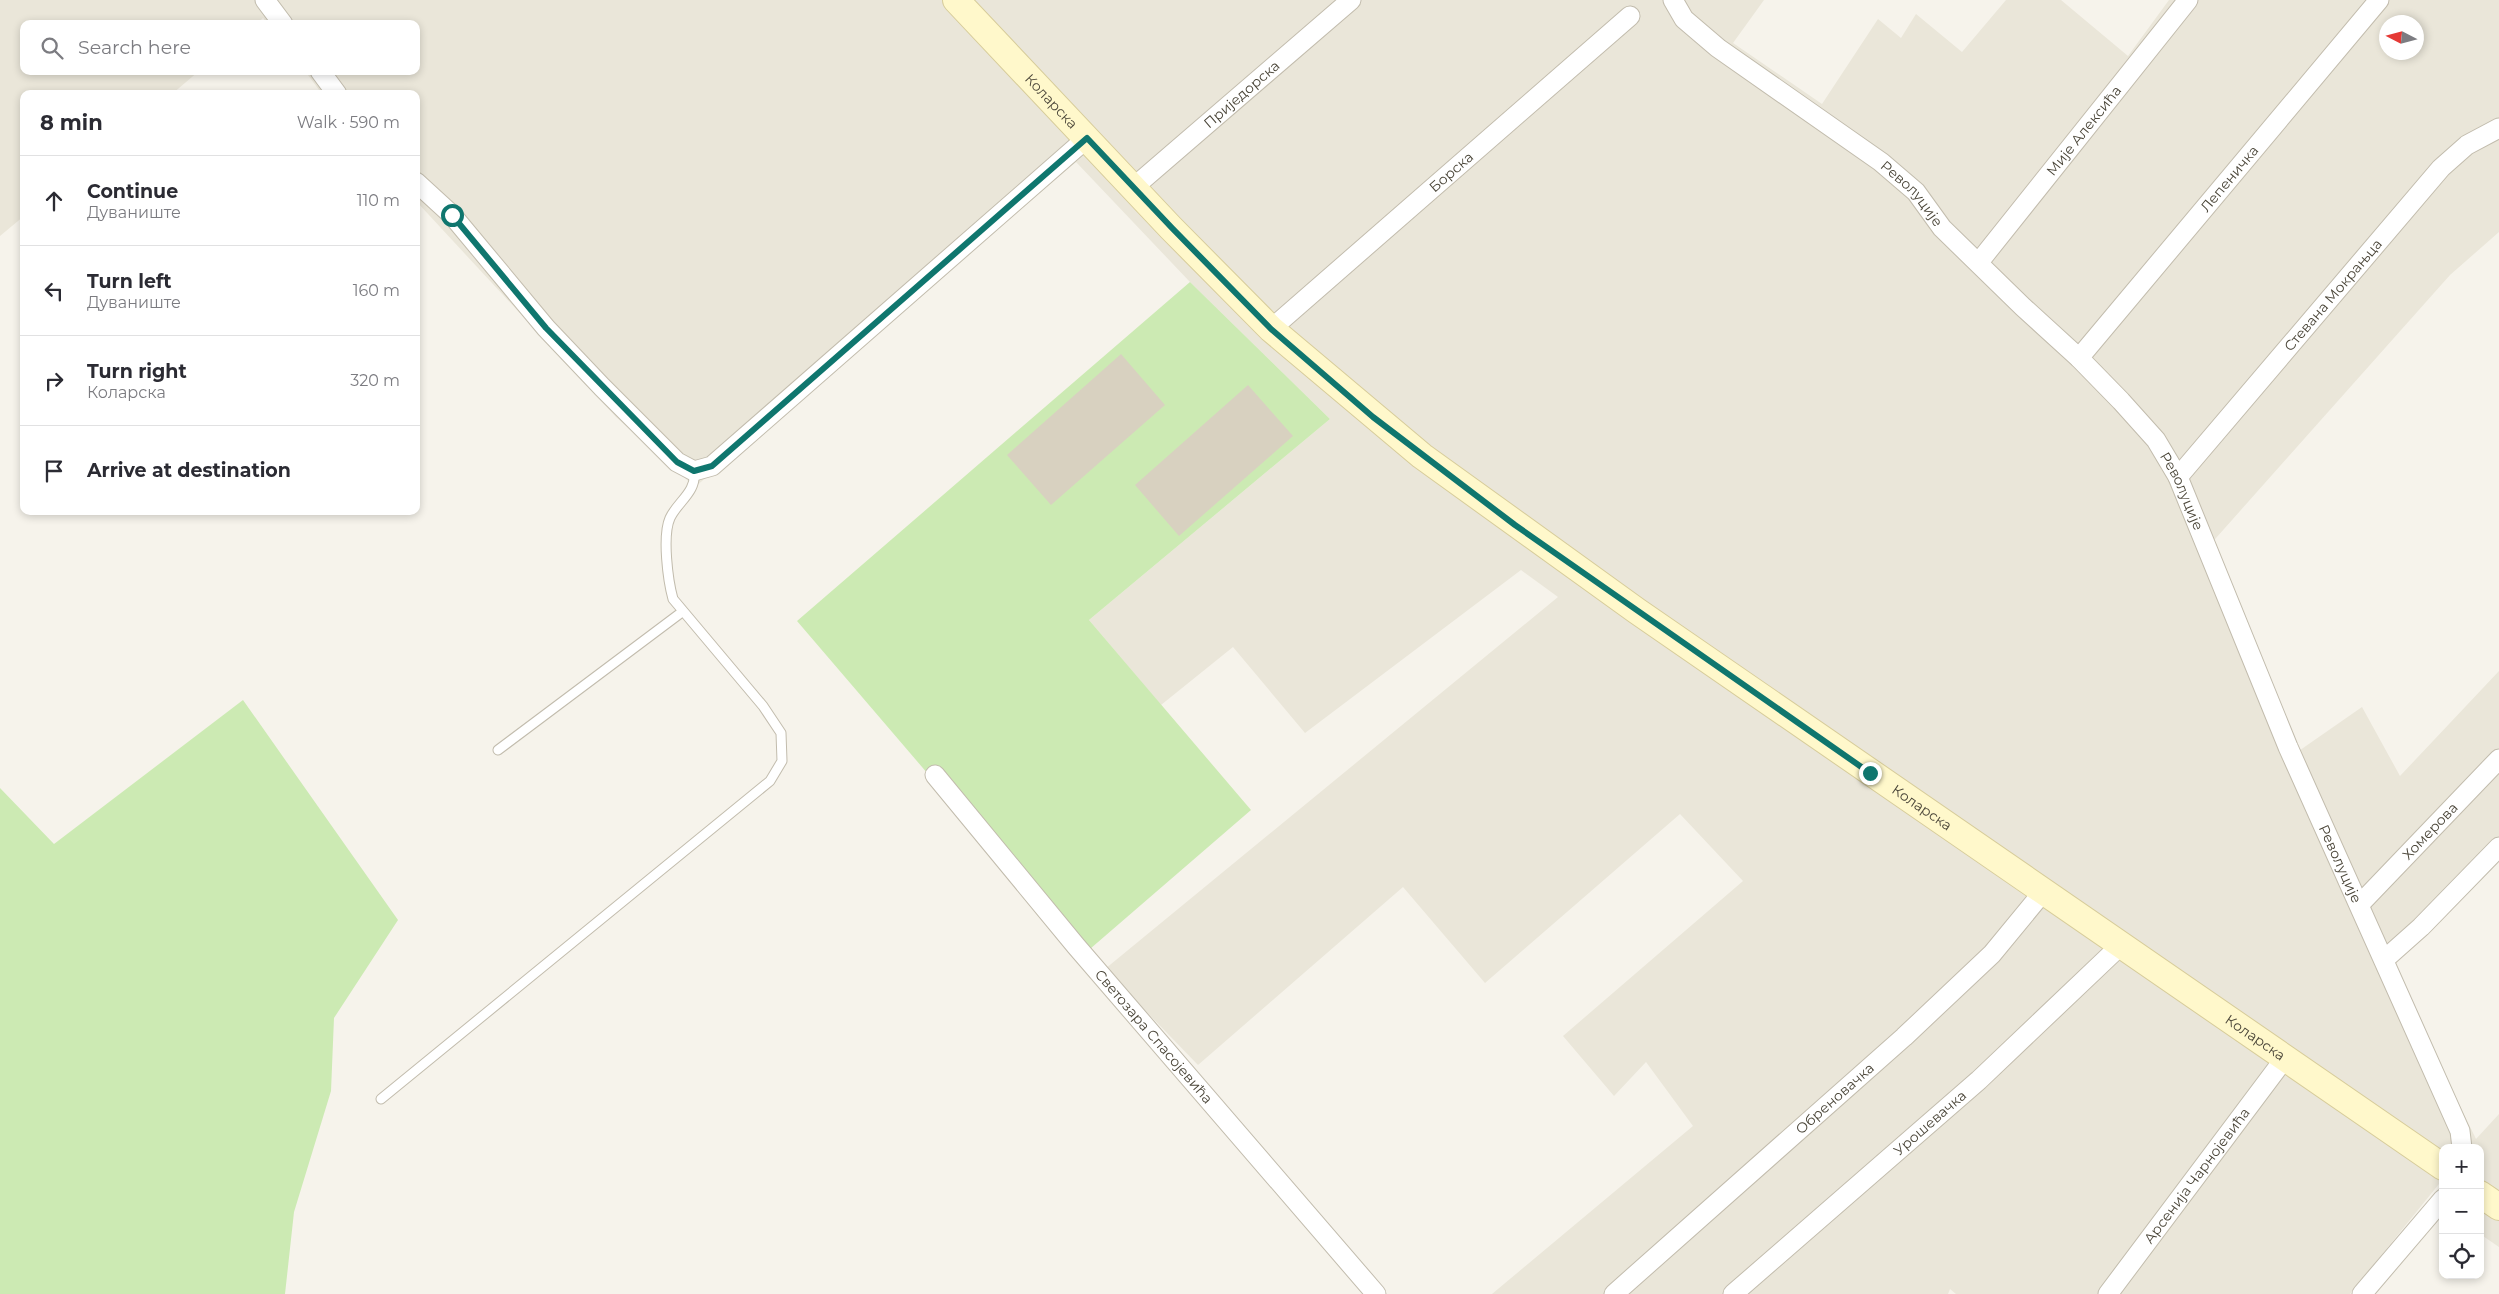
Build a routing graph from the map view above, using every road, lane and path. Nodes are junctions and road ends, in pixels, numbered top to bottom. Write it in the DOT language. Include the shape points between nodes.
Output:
graph roads {
  1 [pos="265,0"];
  2 [pos="956,0"];
  3 [pos="1351,0"];
  4 [pos="1674,0"];
  5 [pos="2188,0"];
  6 [pos="2379,0"];
  7 [pos="1630,16"];
  8 [pos="280,20"];
  9 [pos="323,75"];
  10 [pos="334,90"];
  11 [pos="2499,128"];
  12 [pos="1087,138"];
  13 [pos="420,186"];
  14 [pos="1134,187"];
  15 [pos="1978,262"];
  16 [pos="1271,329"];
  17 [pos="2079,358"];
  18 [pos="694,471"];
  19 [pos="2178,477"];
  20 [pos="682,612"];
  21 [pos="498,750"];
  22 [pos="2499,759"];
  23 [pos="935,775"];
  24 [pos="2499,847"];
  25 [pos="2043,892"];
  26 [pos="2360,904"];
  27 [pos="2121,945"];
  28 [pos="2385,959"];
  29 [pos="2285,1058"];
  30 [pos="381,1099"];
  31 [pos="2462,1144"];
  32 [pos="2439,1165"];
  33 [pos="2484,1197"];
  34 [pos="2439,1204"];
  35 [pos="2499,1207"];
  36 [pos="1376,1294"];
  37 [pos="1614,1294"];
  38 [pos="1733,1294"];
  39 [pos="2108,1294"];
  40 [pos="2362,1294"];
  1 -- 8 [label="street"];
  2 -- 12 [label="main road, Коларска"];
  3 -- 14 [label="street, Приједорска"];
  4 -- 15 [label="street, Револуције" via="1684,20 1710,42 1881,162 1916,192 1942,228"];
  5 -- 15 [label="street, Мије Алексића"];
  6 -- 17 [label="street, Лепеничка"];
  7 -- 16 [label="street, Борска"];
  9 -- 10 [label="street"];
  11 -- 19 [label="street, Стевана Мокрањца" via="2467,145 2441,168"];
  12 -- 14 [label="main road, Коларска"];
  12 -- 18 [label="street" via="712,466"];
  13 -- 18 [label="street" via="452,215 546,328 602,387 677,462"];
  14 -- 16 [label="main road, Коларска"];
  15 -- 17 [label="street, Револуције"];
  16 -- 25 [label="main road, Коларска" via="1373,417 1459,484 1637,612"];
  17 -- 19 [label="street, Револуције" via="2156,440"];
  18 -- 20 [label="lane" via="690,492 669,520 668,581 673,600"];
  19 -- 26 [label="street, Револуције" via="2288,747"];
  20 -- 21 [label="lane"];
  20 -- 30 [label="lane" via="763,706 781,734 782,761 770,781"];
  22 -- 26 [label="street, Хомерова"];
  23 -- 36 [label="street, Светозара Спасојевића" via="1076,946"];
  24 -- 28 [label="street"];
  25 -- 27 [label="main road, Коларска"];
  25 -- 37 [label="street, Обреновачка" via="1992,954 1952,993"];
  26 -- 28 [label="street, Револуције"];
  27 -- 29 [label="main road, Коларска"];
  27 -- 38 [label="street, Урошевачка" via="1979,1080"];
  28 -- 31 [label="street, Револуције" via="2460,1131"];
  29 -- 32 [label="main road, Коларска"];
  29 -- 39 [label="street, Арсенија Чарнојевића"];
  33 -- 35 [label="main road"];
  34 -- 40 [label="street"];
}
